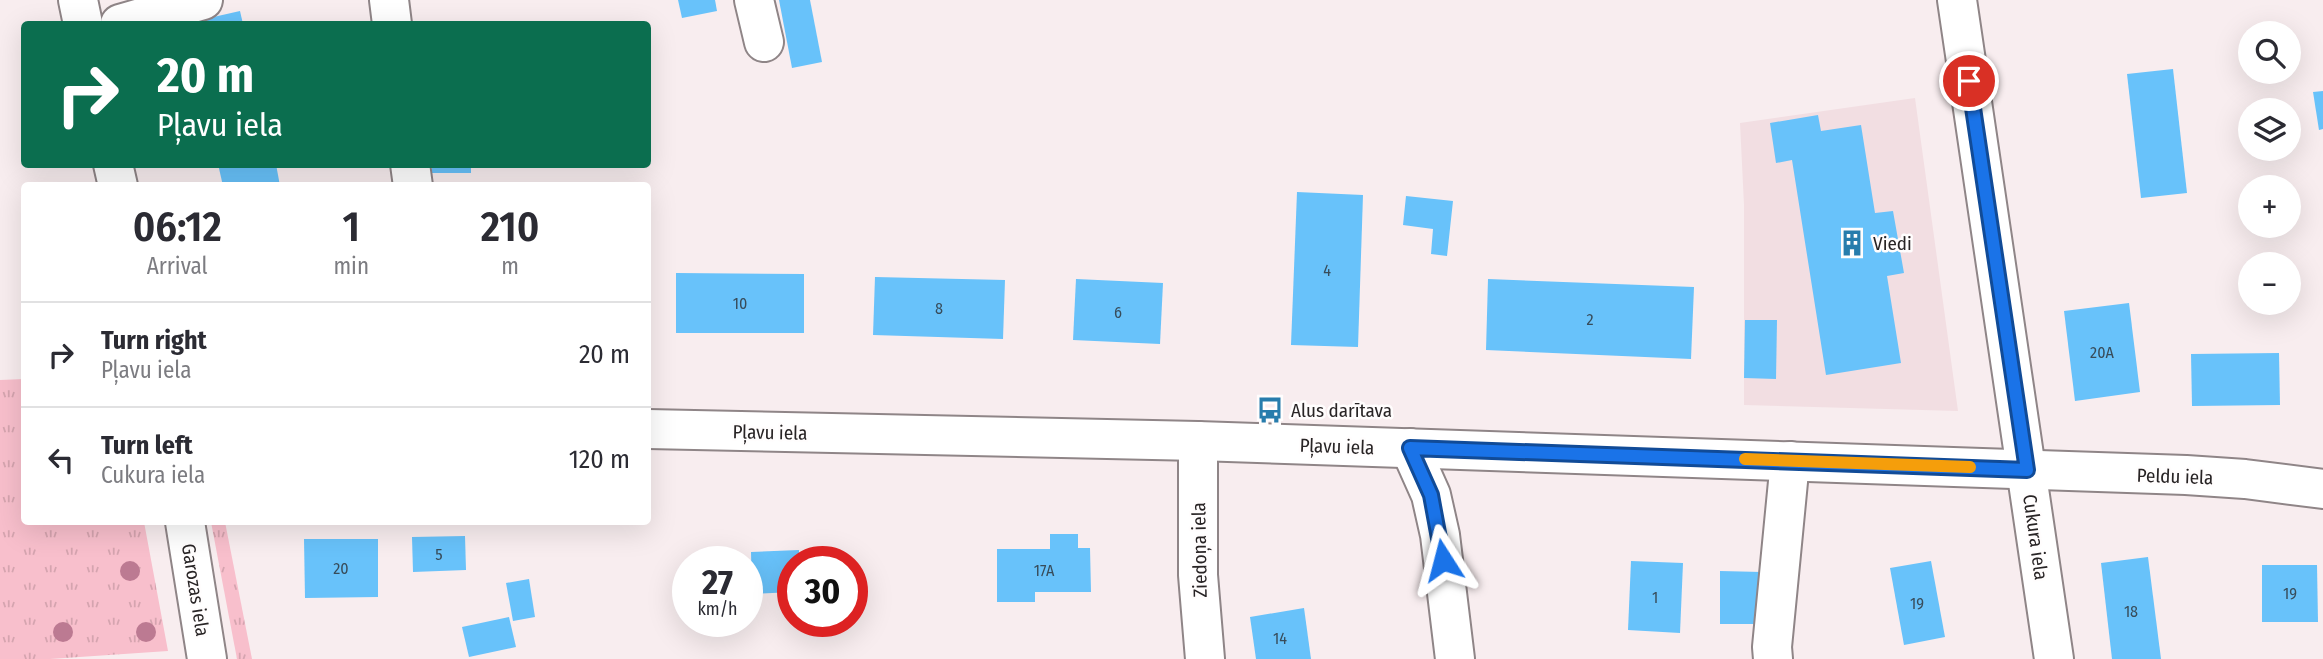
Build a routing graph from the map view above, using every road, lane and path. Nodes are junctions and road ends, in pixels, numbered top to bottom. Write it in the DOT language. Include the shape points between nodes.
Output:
graph roads {
  1 [pos="78,0"];
  2 [pos="203,0"];
  3 [pos="389,0"];
  4 [pos="754,0"];
  5 [pos="1956,0"];
  6 [pos="82,21"];
  7 [pos="130,21"];
  8 [pos="392,21"];
  9 [pos="764,42"];
  10 [pos="651,429"];
  11 [pos="1198,441"];
  12 [pos="1410,448"];
  13 [pos="1790,461"];
  14 [pos="2027,470"];
  15 [pos="2323,489"];
  16 [pos="185,525"];
  17 [pos="207,659"];
  18 [pos="1205,659"];
  19 [pos="1455,659"];
  20 [pos="1773,659"];
  21 [pos="2054,659"];
  1 -- 6 [label="street"];
  2 -- 7 [label="street"];
  3 -- 8 [label="street"];
  4 -- 9 [label="street"];
  5 -- 14 [label="street, Cukura iela"];
  10 -- 11 [label="street, Pļavu iela"];
  11 -- 12 [label="street, Pļavu iela"];
  11 -- 18 [label="street, Ziedoņa iela" via="1198,575"];
  12 -- 13 [label="street, Pļavu iela"];
  12 -- 19 [label="street" via="1431,495 1440,535"];
  13 -- 14 [label="street, Pļavu iela"];
  13 -- 20 [label="street"];
  14 -- 15 [label="street, Peldu iela" via="2198,476"];
  14 -- 21 [label="street, Cukura iela"];
  16 -- 17 [label="street, Garozas iela"];
}
